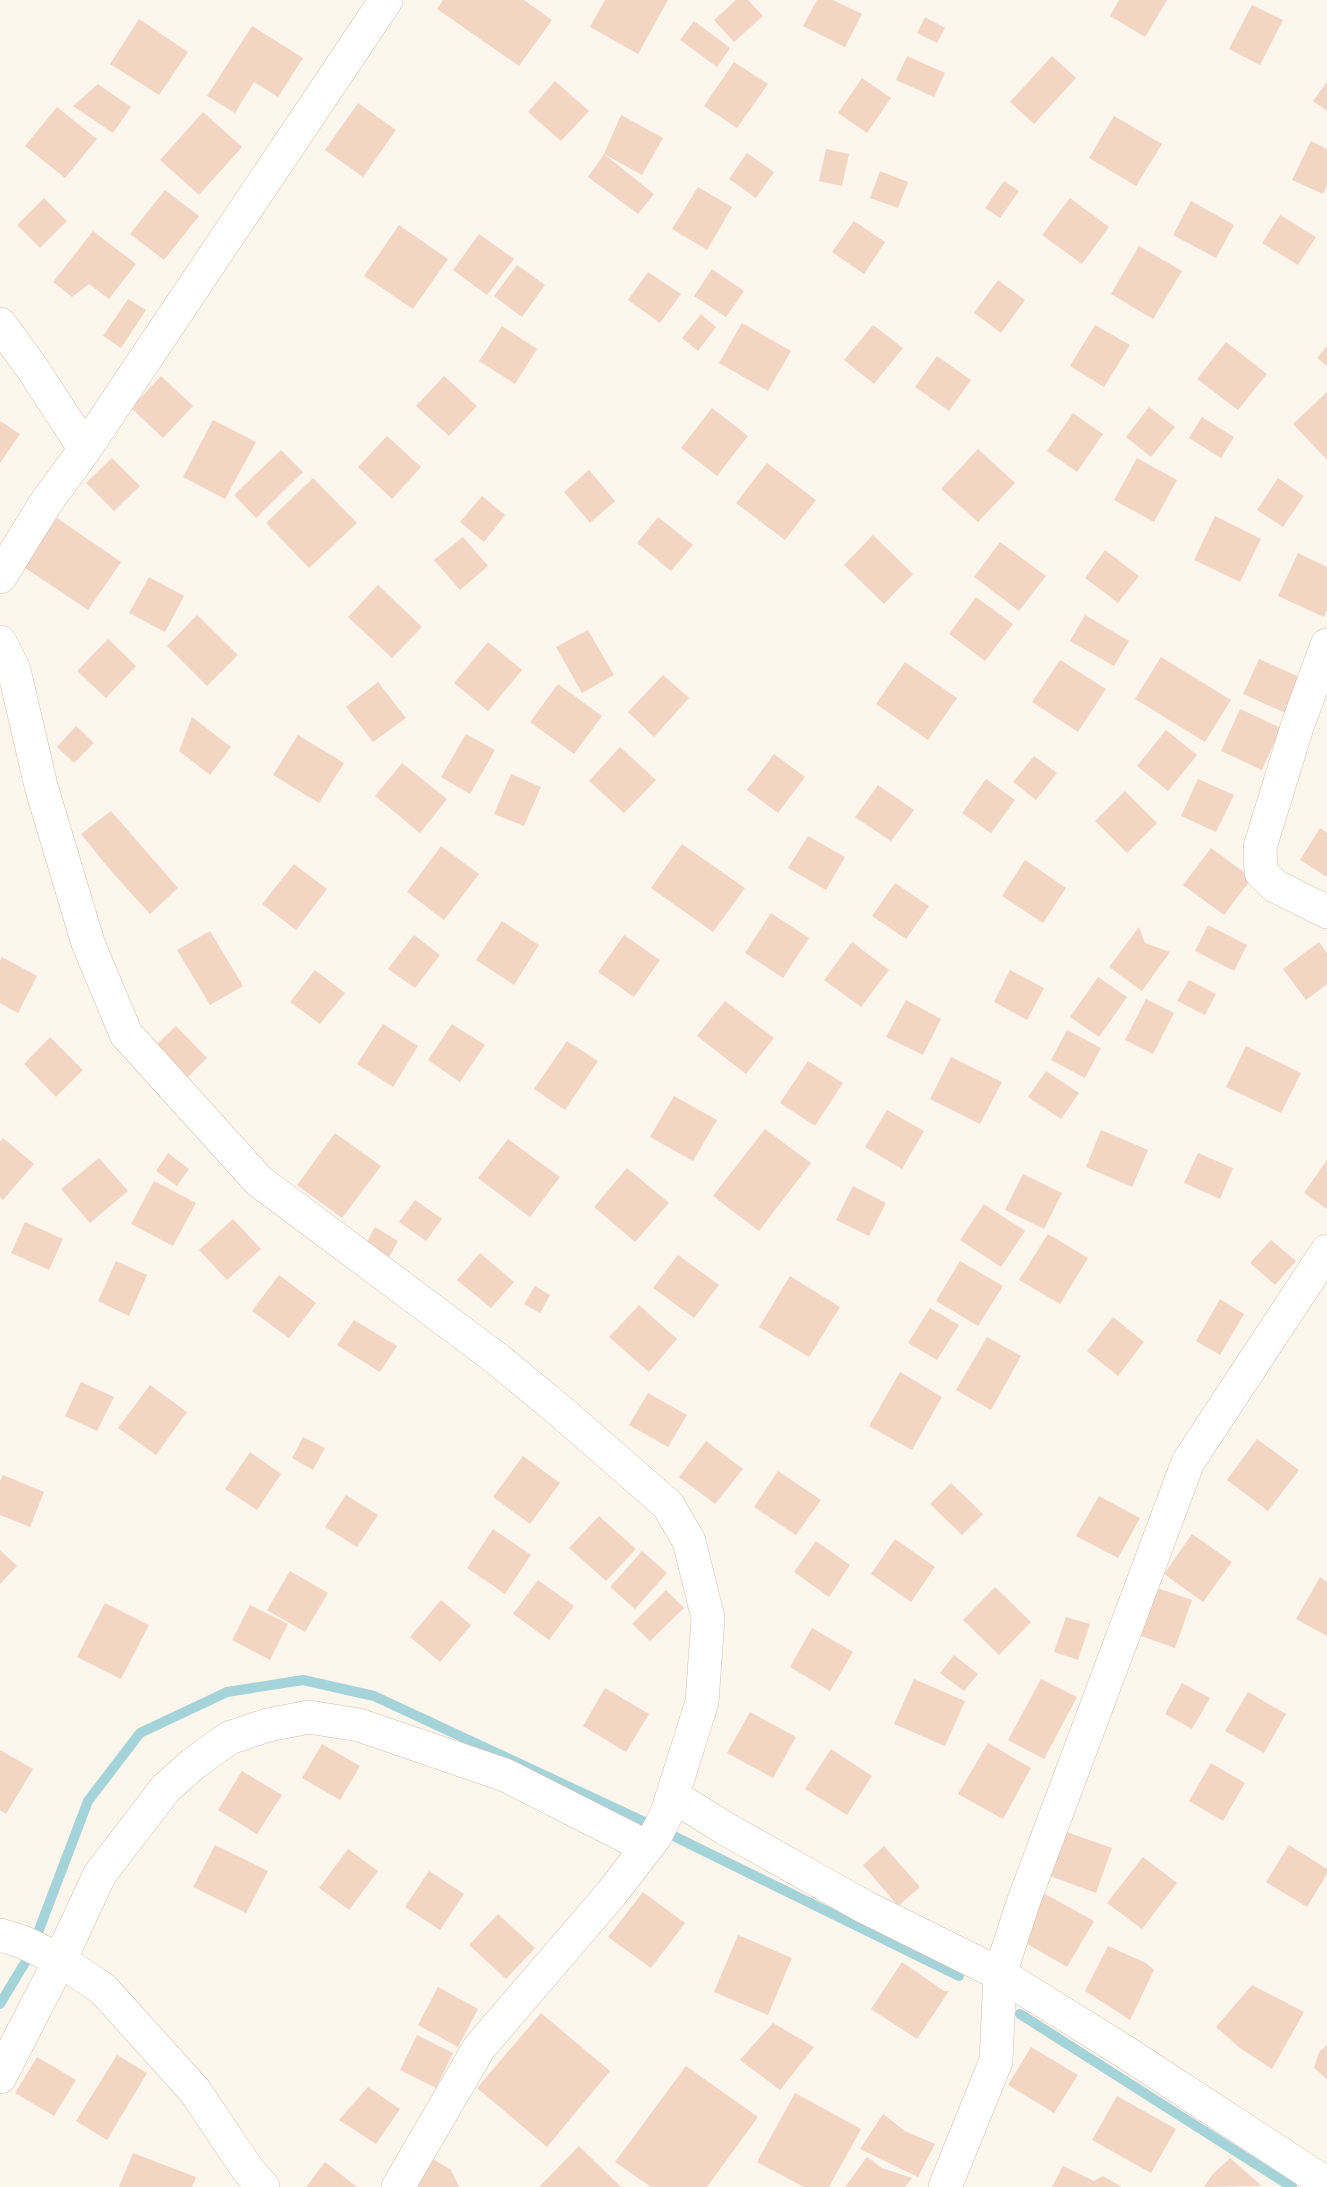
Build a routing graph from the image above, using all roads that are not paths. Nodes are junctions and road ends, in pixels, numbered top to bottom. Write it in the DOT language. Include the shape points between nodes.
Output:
graph roads {
  1 [pos="386,0"];
  2 [pos="0,324"];
  3 [pos="85,449"];
  4 [pos="0,577"];
  5 [pos="0,642"];
  6 [pos="1327,645"];
  7 [pos="1327,912"];
  8 [pos="1327,1251"];
  9 [pos="661,1823"];
  10 [pos="31,1947"];
  11 [pos="1000,1974"];
  12 [pos="0,2077"];
  13 [pos="248,2181"];
  14 [pos="1327,2184"];
  15 [pos="398,2187"];
  16 [pos="945,2187"];
  1 -- 3 [label="street"];
  2 -- 3 [label="street"];
  3 -- 4 [label="street"];
  5 -- 9 [label="street" via="14,670 41,786 88,944 126,1034 259,1181 496,1358 559,1410 668,1505 689,1542 708,1618 702,1702"];
  6 -- 7 [label="street" via="1260,847 1261,872 1275,886"];
  8 -- 11 [label="street" via="1188,1462"];
  9 -- 10 [label="street" via="359,1725 309,1717 268,1725 229,1738 166,1788 100,1874"];
  9 -- 11 [label="street" via="726,1829 865,1907"];
  9 -- 15 [label="street" via="611,1894 479,2048"];
  10 -- 12 [label="street"];
  10 -- 13 [label="street" via="103,1989 187,2083"];
  11 -- 14 [label="street"];
  11 -- 16 [label="street" via="996,2061"];
}
